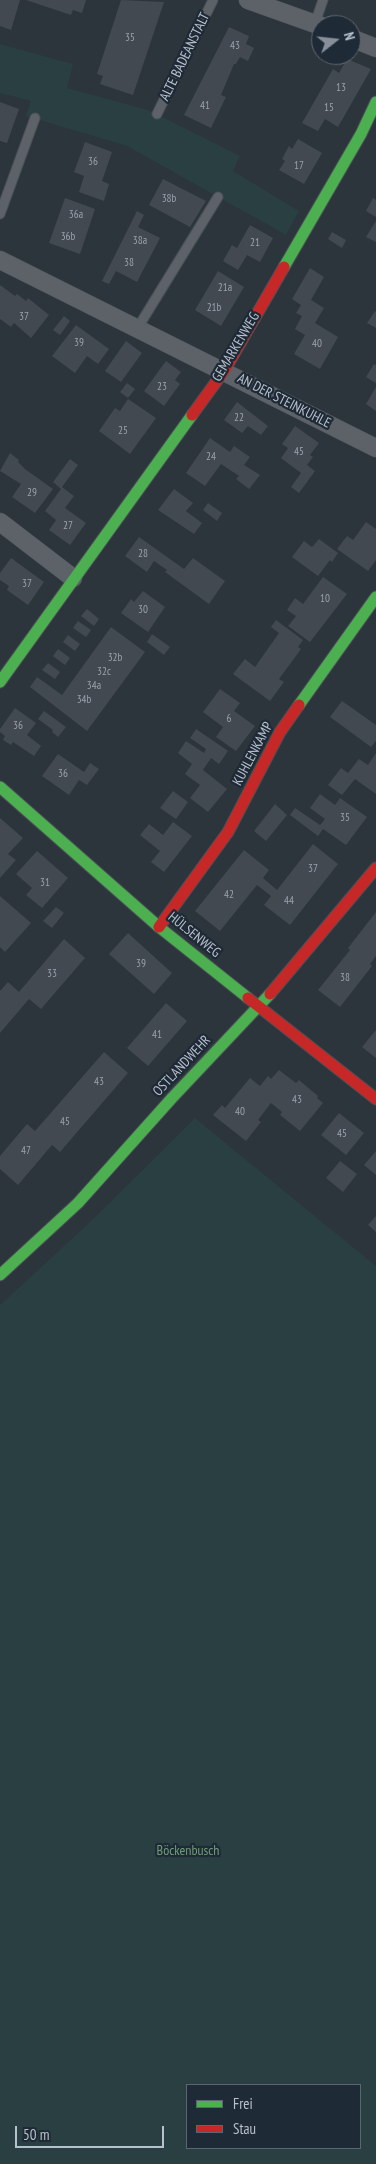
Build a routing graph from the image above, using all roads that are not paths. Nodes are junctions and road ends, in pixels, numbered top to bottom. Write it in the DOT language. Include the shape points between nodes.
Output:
graph roads {
  1 [pos="213,0"];
  2 [pos="248,0"];
  3 [pos="323,0"];
  4 [pos="320,15"];
  5 [pos="311,22"];
  6 [pos="361,42"];
  7 [pos="376,48"];
  8 [pos="376,102"];
  9 [pos="157,114"];
  10 [pos="35,118"];
  11 [pos="218,197"];
  12 [pos="0,214"];
  13 [pos="0,260"];
  14 [pos="137,329"];
  15 [pos="224,371"];
  16 [pos="376,448"];
  17 [pos="0,522"];
  18 [pos="73,578"];
  19 [pos="376,597"];
  20 [pos="0,682"];
  21 [pos="0,787"];
  22 [pos="376,868"];
  23 [pos="159,927"];
  24 [pos="259,1007"];
  25 [pos="376,1099"];
  26 [pos="0,1275"];
  1 -- 9 [label="lane, ALTE BADEANSTALT"];
  2 -- 5 [label="street"];
  3 -- 4 [label="lane"];
  6 -- 7 [label="street"];
  8 -- 15 [label="street, GEMARKENWEG"];
  10 -- 12 [label="lane"];
  11 -- 14 [label="lane"];
  13 -- 14 [label="street, AN DER STEINKUHLE"];
  14 -- 15 [label="street, AN DER STEINKUHLE"];
  15 -- 16 [label="street, AN DER STEINKUHLE"];
  15 -- 18 [label="street, GEMARKENWEG"];
  17 -- 18 [label="street"];
  18 -- 20 [label="street, GEMARKENWEG"];
  19 -- 23 [label="street, KUHLENKAMP" via="280,732 228,832"];
  21 -- 23 [label="street, HÜLSENWEG"];
  22 -- 24 [label="street, OSTLANDWEHR"];
  23 -- 24 [label="street, HÜLSENWEG"];
  24 -- 25 [label="street, HÜLSENWEG"];
  24 -- 26 [label="street, OSTLANDWEHR" via="78,1203"];
}
